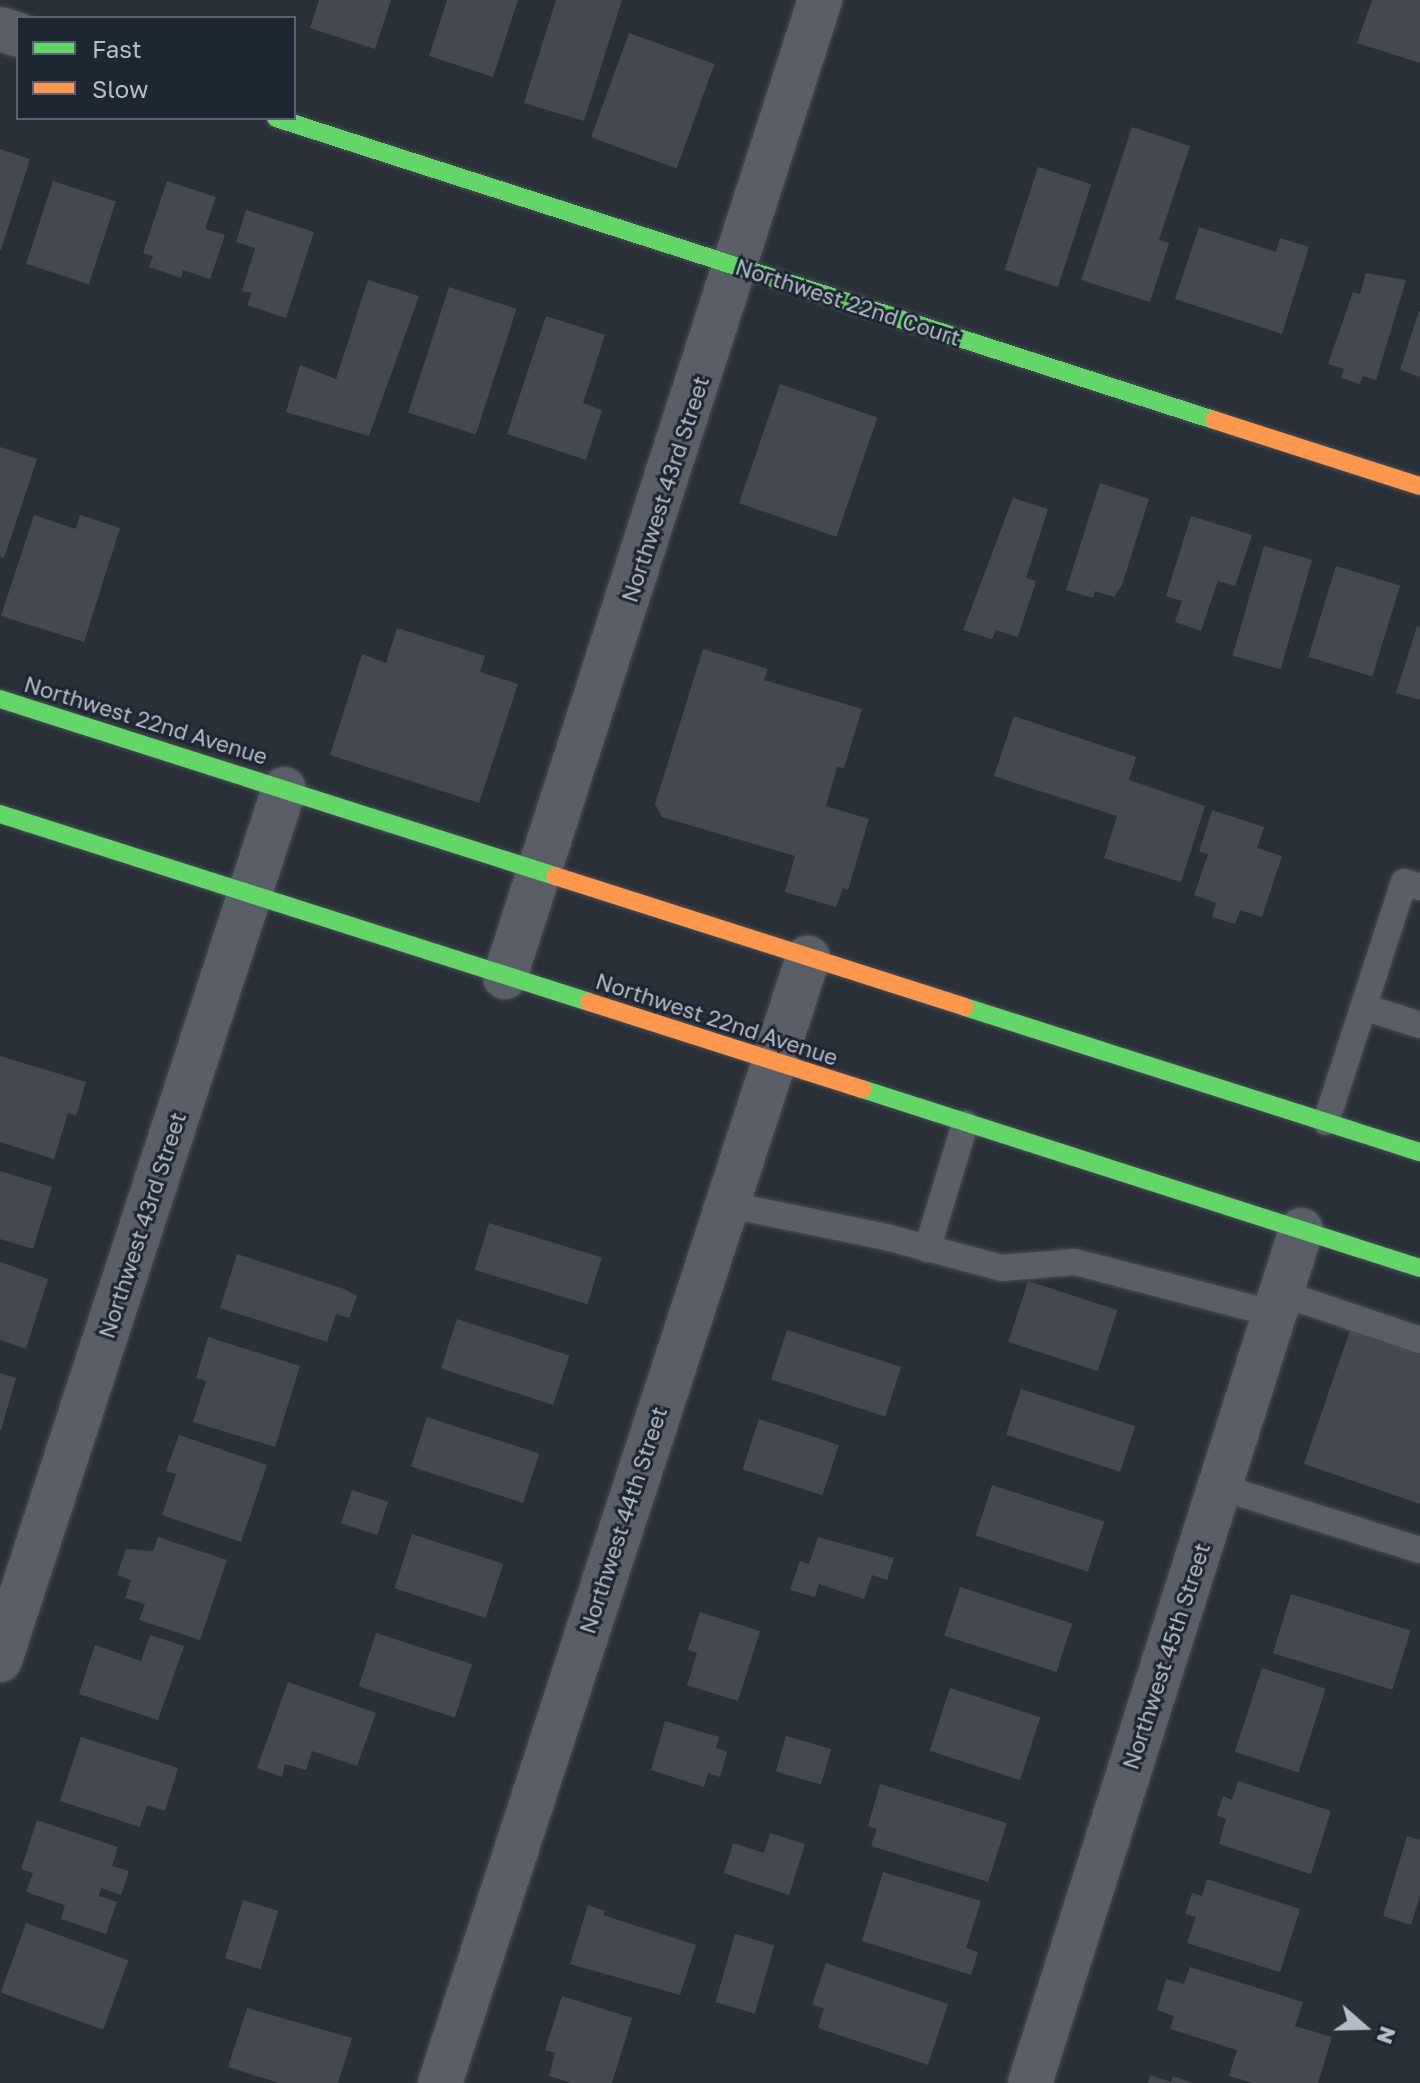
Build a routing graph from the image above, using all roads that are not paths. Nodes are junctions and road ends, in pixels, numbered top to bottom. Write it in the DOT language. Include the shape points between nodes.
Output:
graph roads {
  1 [pos="820,0"];
  2 [pos="282,120"];
  3 [pos="737,266"];
  4 [pos="1420,486"];
  5 [pos="0,699"];
  6 [pos="284,789"];
  7 [pos="0,814"];
  8 [pos="541,870"];
  9 [pos="1420,887"];
  10 [pos="250,895"];
  11 [pos="808,958"];
  12 [pos="505,977"];
  13 [pos="1364,1007"];
  14 [pos="1417,1020"];
  15 [pos="773,1061"];
  16 [pos="1326,1122"];
  17 [pos="965,1124"];
  18 [pos="1420,1152"];
  19 [pos="725,1204"];
  20 [pos="1301,1230"];
  21 [pos="927,1249"];
  22 [pos="1420,1268"];
  23 [pos="1278,1304"];
  24 [pos="1420,1340"];
  25 [pos="1220,1487"];
  26 [pos="1420,1550"];
  27 [pos="0,1660"];
  28 [pos="440,2083"];
  29 [pos="1030,2083"];
  1 -- 3 [label="street, Northwest 43rd Street"];
  2 -- 3 [label="main road, Northwest 22nd Court"];
  3 -- 4 [label="main road, Northwest 22nd Court"];
  3 -- 8 [label="street, Northwest 43rd Street"];
  5 -- 6 [label="main road, Northwest 22nd Avenue"];
  6 -- 8 [label="main road, Northwest 22nd Avenue"];
  6 -- 10 [label="street, Northwest 43rd Street"];
  7 -- 10 [label="main road, Northwest 22nd Avenue"];
  8 -- 11 [label="main road, Northwest 22nd Avenue"];
  8 -- 12 [label="street, Northwest 43rd Street"];
  9 -- 13 [label="lane" via="1404,882"];
  10 -- 12 [label="main road, Northwest 22nd Avenue"];
  10 -- 27 [label="street, Northwest 43rd Street"];
  11 -- 15 [label="street, Northwest 44th Street"];
  11 -- 16 [label="main road, Northwest 22nd Avenue"];
  12 -- 15 [label="main road, Northwest 22nd Avenue"];
  13 -- 14 [label="lane"];
  13 -- 16 [label="lane"];
  15 -- 17 [label="main road, Northwest 22nd Avenue"];
  15 -- 19 [label="street, Northwest 44th Street"];
  16 -- 18 [label="main road, Northwest 22nd Avenue"];
  17 -- 20 [label="main road, Northwest 22nd Avenue"];
  17 -- 21 [label="lane"];
  19 -- 21 [label="lane"];
  19 -- 28 [label="street, Northwest 44th Street"];
  20 -- 22 [label="main road, Northwest 22nd Avenue"];
  20 -- 23 [label="street, Northwest 45th Street"];
  21 -- 23 [label="lane" via="1002,1268 1075,1262"];
  23 -- 24 [label="lane"];
  23 -- 25 [label="street, Northwest 45th Street"];
  25 -- 26 [label="lane"];
  25 -- 29 [label="street, Northwest 45th Street"];
}
